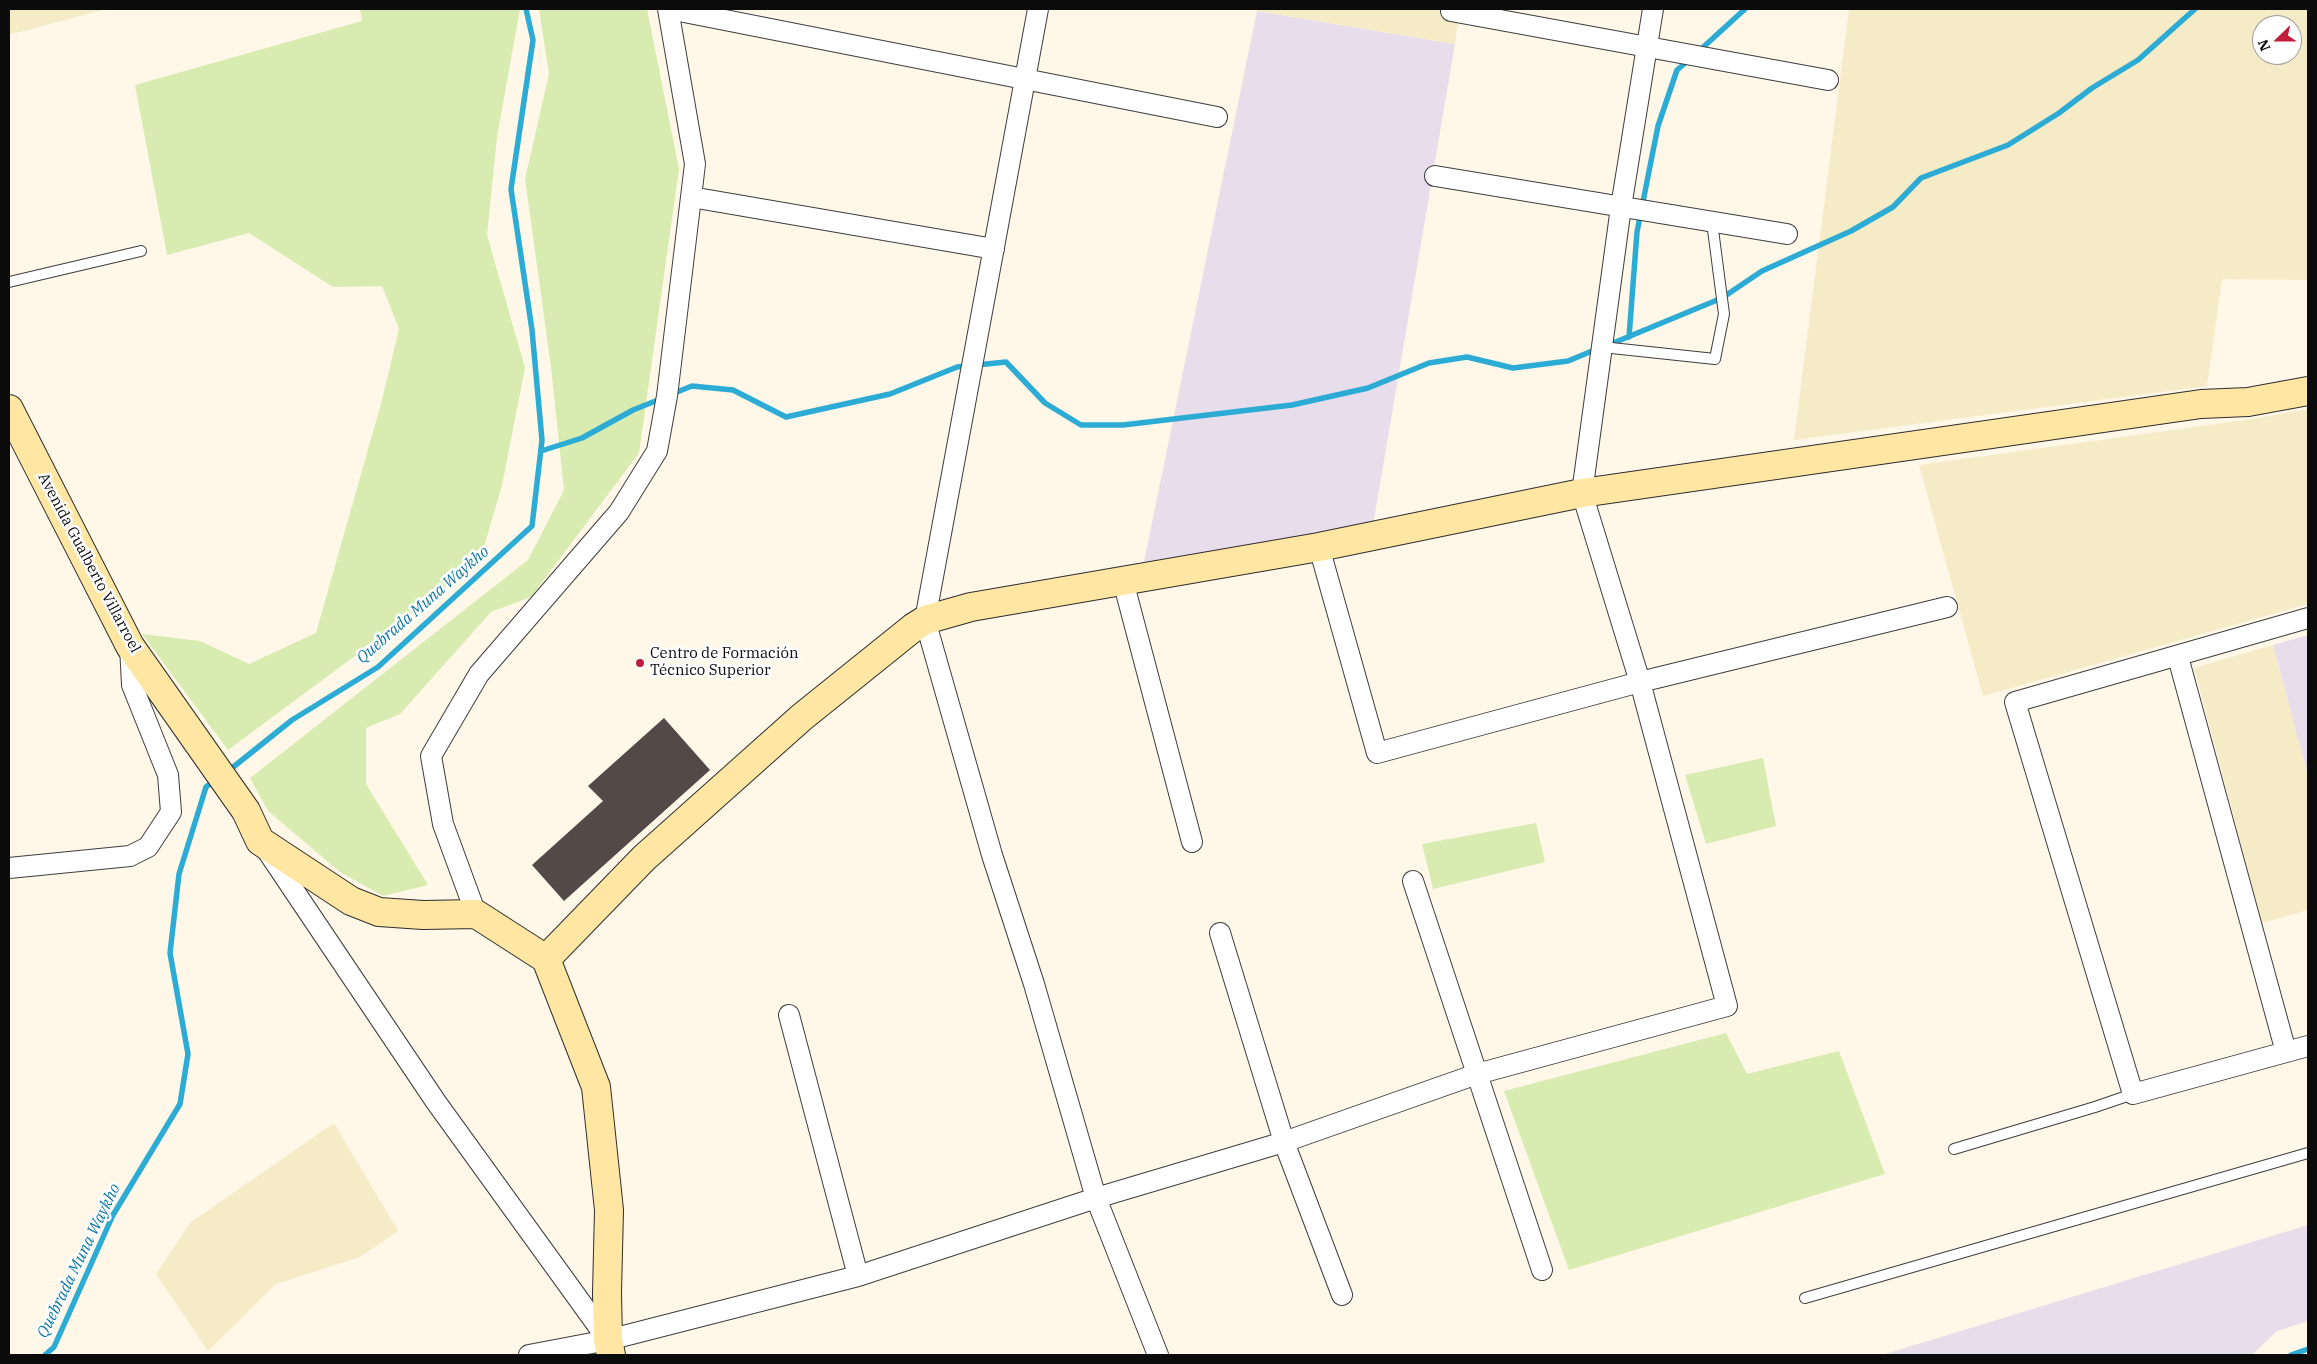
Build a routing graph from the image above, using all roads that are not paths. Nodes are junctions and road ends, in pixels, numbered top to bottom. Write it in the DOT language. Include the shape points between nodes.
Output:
graph roads {
  1 [pos="668,9"];
  2 [pos="1038,9"];
  3 [pos="1653,9"];
  4 [pos="1451,11"];
  5 [pos="1647,47"];
  6 [pos="1025,79"];
  7 [pos="1828,80"];
  8 [pos="1217,117"];
  9 [pos="1435,176"];
  10 [pos="691,197"];
  11 [pos="1621,207"];
  12 [pos="1712,222"];
  13 [pos="1787,234"];
  14 [pos="994,249"];
  15 [pos="141,250"];
  16 [pos="9,282"];
  17 [pos="1602,347"];
  18 [pos="2308,391"];
  19 [pos="12,423"];
  20 [pos="1582,493"];
  21 [pos="1319,547"];
  22 [pos="1123,581"];
  23 [pos="1947,607"];
  24 [pos="2308,618"];
  25 [pos="925,620"];
  26 [pos="130,646"];
  27 [pos="2178,657"];
  28 [pos="1640,682"];
  29 [pos="260,841"];
  30 [pos="1192,842"];
  31 [pos="9,868"];
  32 [pos="1413,881"];
  33 [pos="476,914"];
  34 [pos="1220,933"];
  35 [pos="546,959"];
  36 [pos="789,1015"];
  37 [pos="2308,1046"];
  38 [pos="2286,1052"];
  39 [pos="1477,1074"];
  40 [pos="2133,1094"];
  41 [pos="1284,1142"];
  42 [pos="1954,1149"];
  43 [pos="2308,1153"];
  44 [pos="1096,1198"];
  45 [pos="1542,1270"];
  46 [pos="858,1276"];
  47 [pos="1342,1295"];
  48 [pos="1805,1298"];
  49 [pos="609,1347"];
  50 [pos="529,1355"];
  51 [pos="1158,1355"];
  1 -- 6 [label="street"];
  1 -- 10 [label="street" via="695,164"];
  2 -- 6 [label="street"];
  3 -- 5 [label="street"];
  4 -- 5 [label="street"];
  5 -- 7 [label="street"];
  5 -- 11 [label="street"];
  6 -- 8 [label="street"];
  6 -- 14 [label="street"];
  9 -- 11 [label="street"];
  10 -- 14 [label="street"];
  10 -- 33 [label="street" via="667,396 657,451 619,512 479,674 431,756 443,824"];
  11 -- 12 [label="street"];
  11 -- 17 [label="street"];
  12 -- 13 [label="street"];
  12 -- 17 [label="lane" via="1724,314 1715,359"];
  14 -- 25 [label="street"];
  15 -- 16 [label="lane"];
  17 -- 20 [label="street"];
  18 -- 20 [label="street" via="2248,402 2201,404"];
  19 -- 26 [label="street, Avenida Gualberto Villarroel"];
  20 -- 21 [label="street"];
  20 -- 28 [label="street"];
  21 -- 22 [label="street"];
  21 -- 28 [label="street" via="1377,753"];
  22 -- 25 [label="street" via="971,607"];
  22 -- 30 [label="street"];
  23 -- 28 [label="street"];
  24 -- 27 [label="street"];
  25 -- 35 [label="street" via="802,717 651,852"];
  25 -- 44 [label="street"];
  26 -- 29 [label="street, Avenida Gualberto Villarroel" via="246,811"];
  26 -- 31 [label="street" via="132,685 168,775 171,812 148,847 130,856"];
  27 -- 38 [label="street"];
  27 -- 40 [label="street" via="2015,702"];
  28 -- 39 [label="street" via="1727,1006"];
  29 -- 33 [label="street" via="351,901 379,912"];
  29 -- 49 [label="street" via="436,1102"];
  32 -- 39 [label="street"];
  33 -- 35 [label="street"];
  34 -- 41 [label="street"];
  35 -- 49 [label="street" via="596,1087 609,1210"];
  36 -- 46 [label="street"];
  37 -- 38 [label="street"];
  38 -- 40 [label="street"];
  39 -- 41 [label="street"];
  39 -- 45 [label="street"];
  40 -- 42 [label="lane"];
  41 -- 44 [label="street"];
  41 -- 47 [label="street"];
  43 -- 48 [label="lane"];
  44 -- 46 [label="street"];
  44 -- 51 [label="street"];
  46 -- 49 [label="street"];
  49 -- 50 [label="street"];
}
